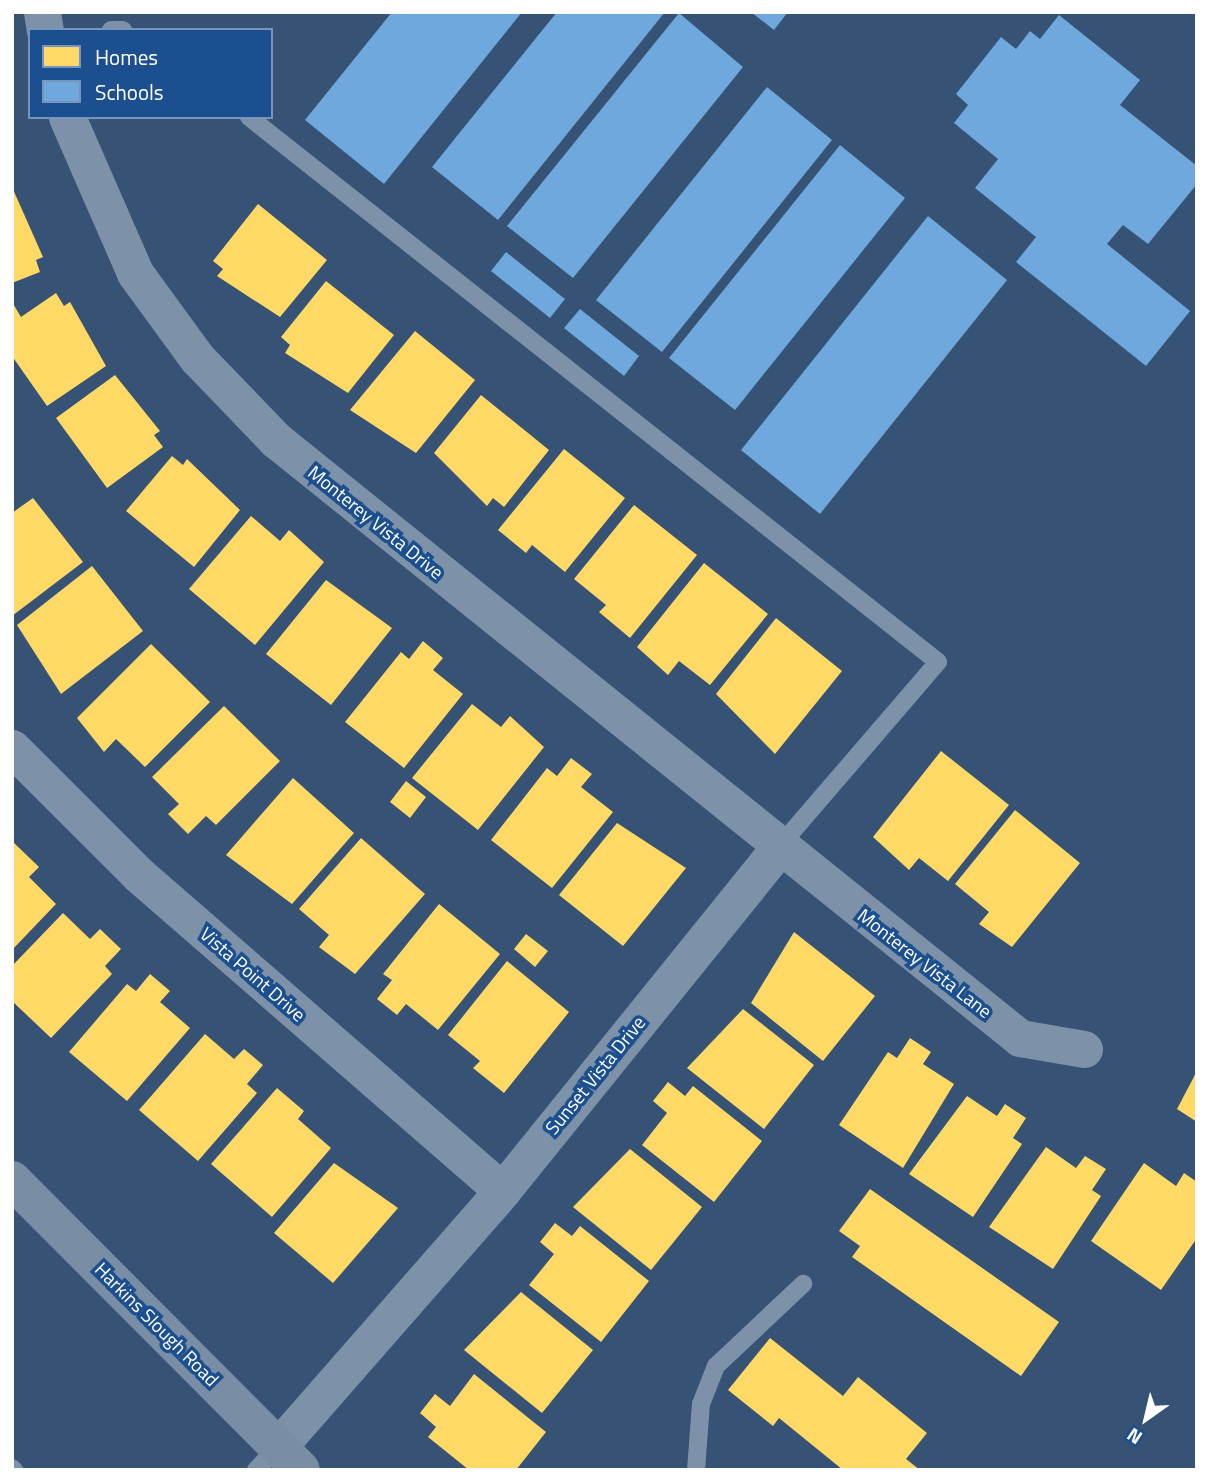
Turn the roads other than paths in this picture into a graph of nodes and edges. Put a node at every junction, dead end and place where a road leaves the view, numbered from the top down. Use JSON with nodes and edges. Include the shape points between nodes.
{"nodes":[{"id":1,"x":68,"y":119,"type":"edge"},
{"id":2,"x":252,"y":119,"type":"edge"},
{"id":3,"x":12,"y":748,"type":"edge"},
{"id":4,"x":780,"y":846,"type":"junction"},
{"id":5,"x":1084,"y":1049,"type":"dead end"},
{"id":6,"x":12,"y":1180,"type":"edge"},
{"id":7,"x":502,"y":1191,"type":"junction"},
{"id":8,"x":803,"y":1284,"type":"dead end"},
{"id":9,"x":278,"y":1462,"type":"edge"},
{"id":10,"x":696,"y":1470,"type":"edge"}],
"edges":[{"from":1,"to":4,"type":"street","name":"Monterey Vista Drive","via":[[135,273],[232,398],[343,497]]},
{"from":2,"to":4,"type":"lane","name":"Sunset Vista Drive","via":[[938,662],[903,696]]},
{"from":3,"to":7,"type":"street","name":"Vista Point Drive","via":[[139,876]]},
{"from":4,"to":5,"type":"street","name":"Monterey Vista Lane","via":[[1020,1038]]},
{"from":4,"to":7,"type":"street","name":"Sunset Vista Drive"},
{"from":6,"to":9,"type":"main road","name":"Harkins Slough Road"},
{"from":7,"to":9,"type":"street","name":"Sunset Vista Drive"},
{"from":8,"to":10,"type":"lane","via":[[716,1366],[701,1404]]}]}
